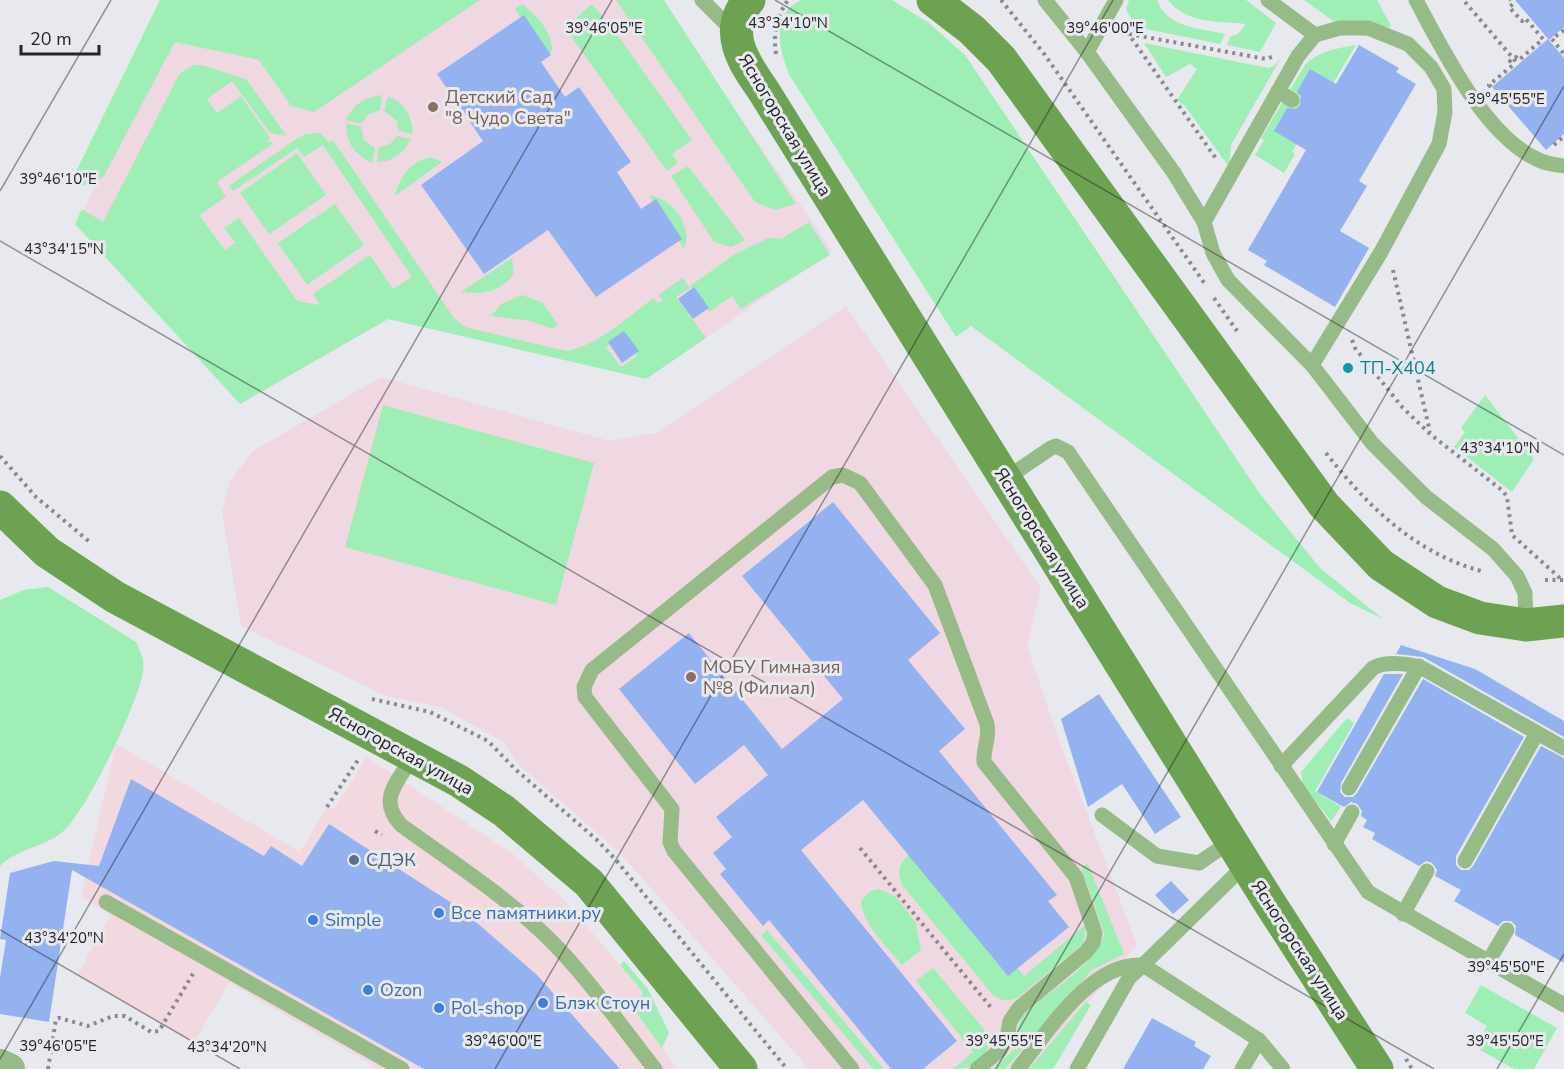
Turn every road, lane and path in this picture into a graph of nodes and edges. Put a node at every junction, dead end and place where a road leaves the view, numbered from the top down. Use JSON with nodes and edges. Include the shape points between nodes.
{"nodes":[{"id":1,"x":702,"y":0,"type":"edge"},
{"id":2,"x":748,"y":0,"type":"edge"},
{"id":3,"x":933,"y":0,"type":"edge"},
{"id":4,"x":1045,"y":0,"type":"edge"},
{"id":5,"x":1268,"y":0,"type":"edge"},
{"id":6,"x":1416,"y":0,"type":"edge"},
{"id":7,"x":1510,"y":0,"type":"edge"},
{"id":8,"x":1465,"y":2,"type":"dead end"},
{"id":9,"x":1114,"y":5,"type":"edge"},
{"id":10,"x":1564,"y":30,"type":"edge"},
{"id":11,"x":736,"y":34,"type":"junction"},
{"id":12,"x":1129,"y":34,"type":"junction"},
{"id":13,"x":1311,"y":39,"type":"junction"},
{"id":14,"x":1088,"y":52,"type":"junction"},
{"id":15,"x":1564,"y":54,"type":"edge"},
{"id":16,"x":1518,"y":64,"type":"dead end"},
{"id":17,"x":1278,"y":91,"type":"junction"},
{"id":18,"x":1496,"y":93,"type":"dead end"},
{"id":19,"x":1292,"y":100,"type":"dead end"},
{"id":20,"x":1564,"y":136,"type":"edge"},
{"id":21,"x":1552,"y":147,"type":"dead end"},
{"id":22,"x":1564,"y":166,"type":"edge"},
{"id":23,"x":1229,"y":178,"type":"junction"},
{"id":24,"x":1204,"y":222,"type":"junction"},
{"id":25,"x":1388,"y":281,"type":"dead end"},
{"id":26,"x":1356,"y":334,"type":"dead end"},
{"id":27,"x":1312,"y":365,"type":"junction"},
{"id":28,"x":1430,"y":434,"type":"junction"},
{"id":29,"x":1005,"y":479,"type":"junction"},
{"id":30,"x":0,"y":507,"type":"edge"},
{"id":31,"x":1545,"y":580,"type":"dead end"},
{"id":32,"x":1563,"y":580,"type":"edge"},
{"id":33,"x":1564,"y":621,"type":"edge"},
{"id":34,"x":1526,"y":625,"type":"junction"},
{"id":35,"x":1419,"y":666,"type":"junction"},
{"id":36,"x":1537,"y":733,"type":"junction"},
{"id":37,"x":1564,"y":748,"type":"edge"},
{"id":38,"x":413,"y":756,"type":"junction"},
{"id":39,"x":358,"y":759,"type":"dead end"},
{"id":40,"x":1281,"y":766,"type":"junction"},
{"id":41,"x":1349,"y":788,"type":"dead end"},
{"id":42,"x":327,"y":807,"type":"dead end"},
{"id":43,"x":1352,"y":812,"type":"dead end"},
{"id":44,"x":1102,"y":815,"type":"dead end"},
{"id":45,"x":375,"y":831,"type":"dead end"},
{"id":46,"x":384,"y":837,"type":"dead end"},
{"id":47,"x":1334,"y":844,"type":"junction"},
{"id":48,"x":860,"y":848,"type":"dead end"},
{"id":49,"x":1238,"y":853,"type":"junction"},
{"id":50,"x":1465,"y":861,"type":"dead end"},
{"id":51,"x":1427,"y":871,"type":"dead end"},
{"id":52,"x":106,"y":902,"type":"dead end"},
{"id":53,"x":1403,"y":914,"type":"junction"},
{"id":54,"x":1507,"y":930,"type":"dead end"},
{"id":55,"x":203,"y":957,"type":"junction"},
{"id":56,"x":1488,"y":962,"type":"junction"},
{"id":57,"x":1143,"y":965,"type":"junction"},
{"id":58,"x":1564,"y":1005,"type":"edge"},
{"id":59,"x":1009,"y":1030,"type":"junction"},
{"id":60,"x":1259,"y":1040,"type":"junction"},
{"id":61,"x":0,"y":1065,"type":"edge"},
{"id":62,"x":9,"y":1069,"type":"edge"},
{"id":63,"x":48,"y":1069,"type":"edge"},
{"id":64,"x":402,"y":1069,"type":"edge"},
{"id":65,"x":655,"y":1069,"type":"edge"},
{"id":66,"x":741,"y":1069,"type":"edge"},
{"id":67,"x":852,"y":1069,"type":"edge"},
{"id":68,"x":977,"y":1069,"type":"edge"},
{"id":69,"x":1018,"y":1069,"type":"edge"},
{"id":70,"x":1077,"y":1069,"type":"edge"},
{"id":71,"x":1242,"y":1069,"type":"edge"},
{"id":72,"x":1283,"y":1069,"type":"edge"},
{"id":73,"x":1377,"y":1069,"type":"edge"}],
"edges":[{"from":1,"to":11,"type":"lane"},
{"from":2,"to":11,"type":"street","name":"Ясногорская улица","via":[[737,21]]},
{"from":3,"to":34,"type":"street","via":[[1001,58],[1324,505],[1382,566],[1437,602],[1479,618]]},
{"from":4,"to":14,"type":"lane"},
{"from":5,"to":13,"type":"lane"},
{"from":6,"to":22,"type":"lane","via":[[1459,78],[1505,137],[1542,161]]},
{"from":7,"to":18,"type":"path","via":[[1513,4],[1509,7],[1522,21],[1526,18],[1543,39],[1519,60],[1516,57],[1510,61],[1513,65],[1489,85]]},
{"from":8,"to":16,"type":"path"},
{"from":9,"to":12,"type":"path"},
{"from":9,"to":14,"type":"lane"},
{"from":10,"to":15,"type":"path","via":[[1552,39]]},
{"from":11,"to":29,"type":"street","name":"Ясногорская улица","via":[[743,63]]},
{"from":12,"to":13,"type":"path","via":[[1266,59],[1274,57],[1285,43]]},
{"from":12,"to":23,"type":"path"},
{"from":13,"to":17,"type":"lane"},
{"from":13,"to":27,"type":"lane","via":[[1340,28],[1368,28],[1408,44],[1431,67],[1444,89],[1445,112],[1439,144]]},
{"from":14,"to":24,"type":"lane"},
{"from":17,"to":19,"type":"lane"},
{"from":17,"to":23,"type":"lane"},
{"from":20,"to":21,"type":"path"},
{"from":23,"to":24,"type":"lane"},
{"from":24,"to":27,"type":"lane","via":[[1213,254],[1228,280]]},
{"from":25,"to":28,"type":"path","via":[[1394,272]]},
{"from":26,"to":28,"type":"path","via":[[1352,340],[1355,348],[1402,407]]},
{"from":27,"to":34,"type":"lane","via":[[1372,443],[1426,497],[1493,549],[1517,576],[1525,593]]},
{"from":28,"to":32,"type":"path","via":[[1503,491],[1512,536]]},
{"from":29,"to":40,"type":"lane","via":[[1051,448],[1056,446],[1068,452]]},
{"from":29,"to":49,"type":"street","name":"Ясногорская улица"},
{"from":30,"to":38,"type":"street","name":"Ясногорская улица","via":[[47,552],[115,597]]},
{"from":31,"to":32,"type":"path"},
{"from":33,"to":34,"type":"street"},
{"from":35,"to":36,"type":"lane"},
{"from":35,"to":40,"type":"lane","via":[[1377,666]]},
{"from":35,"to":41,"type":"lane"},
{"from":36,"to":37,"type":"lane"},
{"from":36,"to":50,"type":"lane"},
{"from":38,"to":65,"type":"lane","via":[[389,797],[392,815],[545,934]]},
{"from":38,"to":66,"type":"street","name":"Ясногорская улица","via":[[504,811],[589,883]]},
{"from":39,"to":42,"type":"path"},
{"from":40,"to":47,"type":"lane"},
{"from":43,"to":47,"type":"lane"},
{"from":44,"to":49,"type":"lane","via":[[1162,858],[1199,863]]},
{"from":45,"to":46,"type":"path"},
{"from":47,"to":53,"type":"lane","via":[[1368,892]]},
{"from":48,"to":59,"type":"path"},
{"from":49,"to":57,"type":"lane"},
{"from":49,"to":73,"type":"street","name":"Ясногорская улица"},
{"from":51,"to":53,"type":"lane"},
{"from":52,"to":55,"type":"lane"},
{"from":53,"to":56,"type":"lane"},
{"from":54,"to":56,"type":"lane"},
{"from":55,"to":63,"type":"path","via":[[159,1031],[151,1032],[125,1016],[113,1016],[88,1026],[56,1019]]},
{"from":55,"to":64,"type":"lane"},
{"from":56,"to":58,"type":"lane"},
{"from":57,"to":60,"type":"lane"},
{"from":57,"to":69,"type":"lane","via":[[1126,964],[1101,976],[1080,994]]},
{"from":57,"to":70,"type":"lane","via":[[1130,978]]},
{"from":59,"to":67,"type":"lane","via":[[1019,1008],[1086,952],[1095,933],[1076,877],[984,762],[987,724],[935,585],[860,483],[843,475],[832,477],[592,670],[584,687],[585,697],[672,809],[670,842],[674,851]]},
{"from":59,"to":68,"type":"lane","via":[[999,1051]]},
{"from":60,"to":71,"type":"lane"},
{"from":60,"to":72,"type":"lane"},
{"from":61,"to":62,"type":"street"}]}
